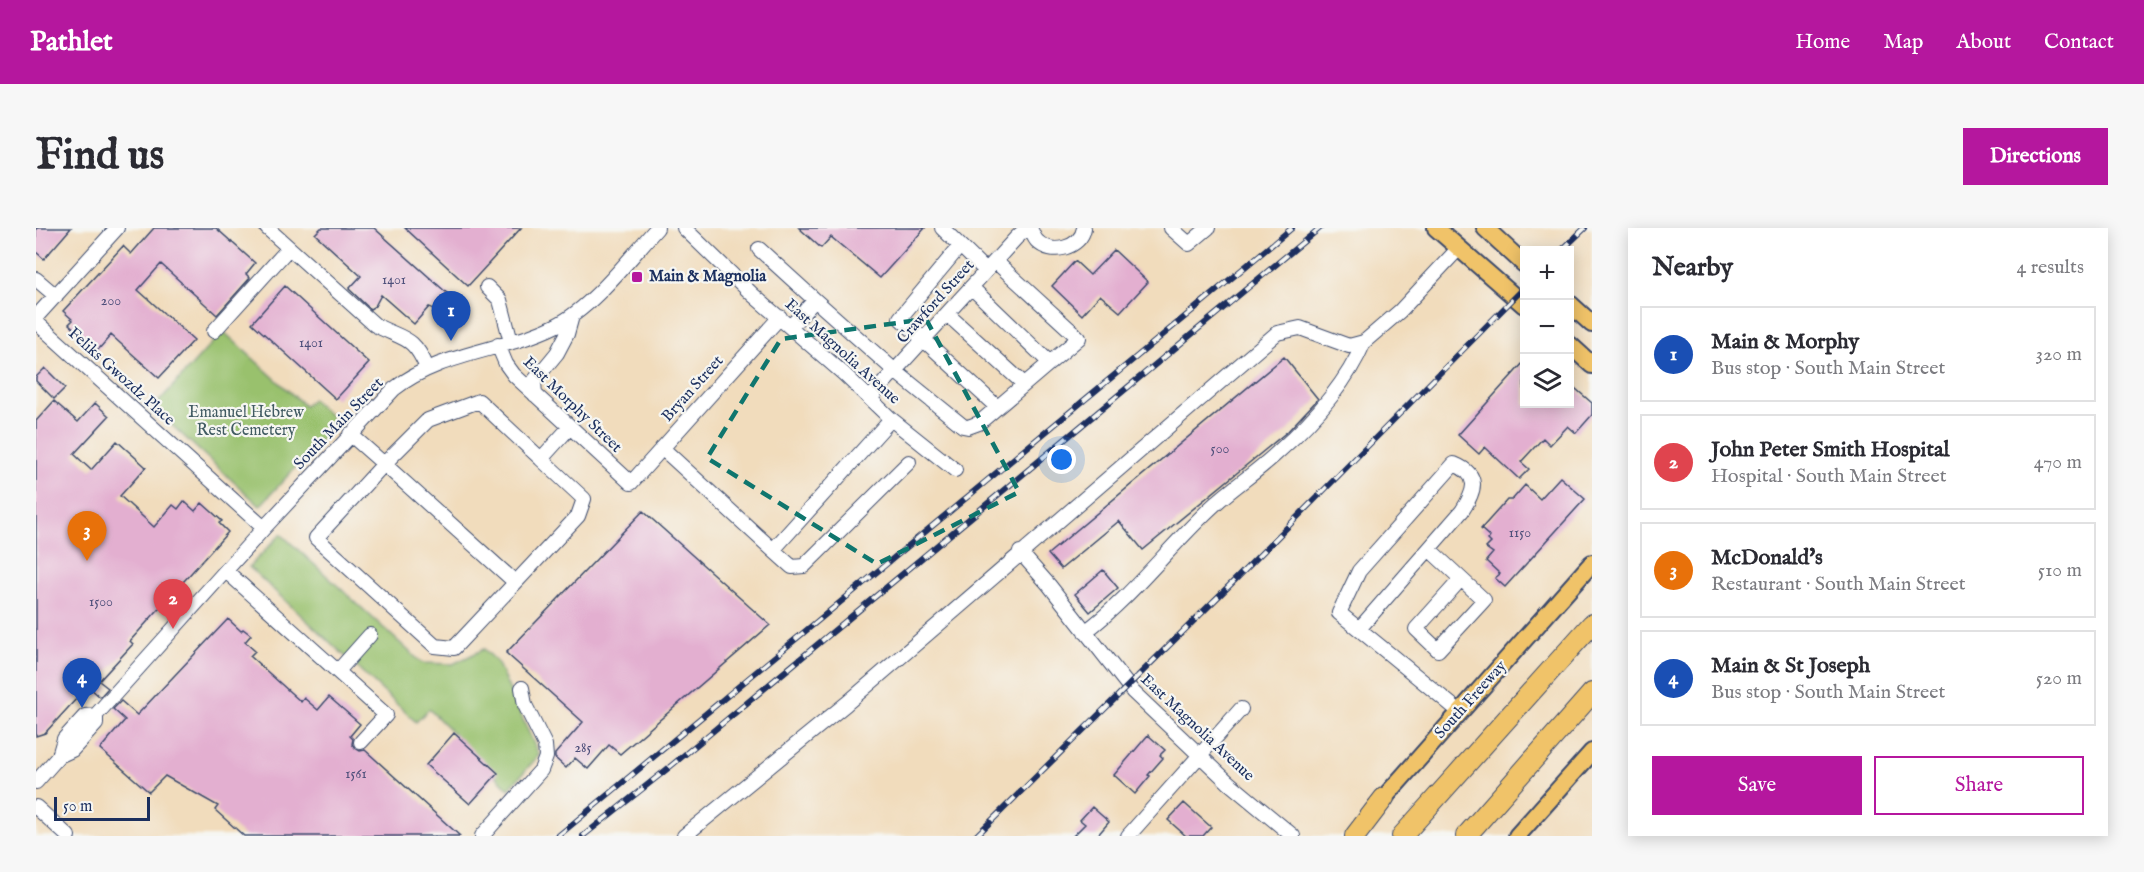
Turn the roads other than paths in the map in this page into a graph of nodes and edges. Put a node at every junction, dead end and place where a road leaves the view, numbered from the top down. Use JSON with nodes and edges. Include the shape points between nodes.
{"nodes":[{"id":1,"x":117,"y":228,"type":"edge"},
{"id":2,"x":267,"y":228,"type":"edge"},
{"id":3,"x":657,"y":228,"type":"edge"},
{"id":4,"x":684,"y":228,"type":"edge"},
{"id":5,"x":942,"y":228,"type":"edge"},
{"id":6,"x":1005,"y":228,"type":"edge"},
{"id":7,"x":1029,"y":228,"type":"edge"},
{"id":8,"x":1084,"y":228,"type":"edge"},
{"id":9,"x":1171,"y":228,"type":"edge"},
{"id":10,"x":1208,"y":228,"type":"edge"},
{"id":11,"x":1437,"y":228,"type":"edge"},
{"id":12,"x":1485,"y":228,"type":"edge"},
{"id":13,"x":1016,"y":238,"type":"junction"},
{"id":14,"x":960,"y":246,"type":"junction"},
{"id":15,"x":289,"y":248,"type":"junction"},
{"id":16,"x":1459,"y":248,"type":"junction"},
{"id":17,"x":759,"y":249,"type":"dead end"},
{"id":18,"x":1520,"y":260,"type":"edge"},
{"id":19,"x":991,"y":266,"type":"junction"},
{"id":20,"x":36,"y":279,"type":"edge"},
{"id":21,"x":487,"y":287,"type":"dead end"},
{"id":22,"x":971,"y":287,"type":"junction"},
{"id":23,"x":56,"y":296,"type":"junction"},
{"id":24,"x":815,"y":300,"type":"junction"},
{"id":25,"x":1520,"y":301,"type":"edge"},
{"id":26,"x":1574,"y":307,"type":"edge"},
{"id":27,"x":947,"y":314,"type":"junction"},
{"id":28,"x":572,"y":316,"type":"junction"},
{"id":29,"x":36,"y":317,"type":"edge"},
{"id":30,"x":1590,"y":317,"type":"edge"},
{"id":31,"x":36,"y":322,"type":"edge"},
{"id":32,"x":785,"y":322,"type":"junction"},
{"id":33,"x":214,"y":331,"type":"dead end"},
{"id":34,"x":924,"y":339,"type":"junction"},
{"id":35,"x":1364,"y":342,"type":"junction"},
{"id":36,"x":505,"y":343,"type":"junction"},
{"id":37,"x":1574,"y":349,"type":"edge"},
{"id":38,"x":1050,"y":363,"type":"junction"},
{"id":39,"x":1592,"y":365,"type":"edge"},
{"id":40,"x":427,"y":368,"type":"junction"},
{"id":41,"x":895,"y":371,"type":"junction"},
{"id":42,"x":1024,"y":384,"type":"junction"},
{"id":43,"x":535,"y":395,"type":"junction"},
{"id":44,"x":870,"y":398,"type":"junction"},
{"id":45,"x":997,"y":407,"type":"junction"},
{"id":46,"x":891,"y":419,"type":"junction"},
{"id":47,"x":570,"y":427,"type":"junction"},
{"id":48,"x":351,"y":434,"type":"junction"},
{"id":49,"x":662,"y":448,"type":"junction"},
{"id":50,"x":542,"y":459,"type":"junction"},
{"id":51,"x":909,"y":462,"type":"dead end"},
{"id":52,"x":384,"y":464,"type":"junction"},
{"id":53,"x":955,"y":471,"type":"dead end"},
{"id":54,"x":631,"y":483,"type":"joint"},
{"id":55,"x":264,"y":528,"type":"junction"},
{"id":56,"x":1429,"y":549,"type":"junction"},
{"id":57,"x":773,"y":550,"type":"junction"},
{"id":58,"x":1020,"y":552,"type":"junction"},
{"id":59,"x":1592,"y":563,"type":"edge"},
{"id":60,"x":226,"y":571,"type":"junction"},
{"id":61,"x":1461,"y":579,"type":"junction"},
{"id":62,"x":515,"y":582,"type":"junction"},
{"id":63,"x":1592,"y":624,"type":"edge"},
{"id":64,"x":1359,"y":629,"type":"junction"},
{"id":65,"x":1085,"y":632,"type":"junction"},
{"id":66,"x":370,"y":635,"type":"dead end"},
{"id":67,"x":338,"y":671,"type":"junction"},
{"id":68,"x":522,"y":688,"type":"dead end"},
{"id":69,"x":1592,"y":693,"type":"edge"},
{"id":70,"x":1241,"y":709,"type":"dead end"},
{"id":71,"x":1460,"y":712,"type":"junction"},
{"id":72,"x":361,"y":742,"type":"dead end"},
{"id":73,"x":1592,"y":752,"type":"edge"},
{"id":74,"x":1200,"y":755,"type":"junction"},
{"id":75,"x":41,"y":767,"type":"edge"},
{"id":76,"x":36,"y":782,"type":"edge"},
{"id":77,"x":1384,"y":798,"type":"junction"},
{"id":78,"x":36,"y":807,"type":"edge"},
{"id":79,"x":68,"y":836,"type":"edge"},
{"id":80,"x":482,"y":836,"type":"edge"},
{"id":81,"x":684,"y":836,"type":"edge"},
{"id":82,"x":1128,"y":836,"type":"edge"},
{"id":83,"x":1293,"y":836,"type":"edge"},
{"id":84,"x":1350,"y":836,"type":"edge"},
{"id":85,"x":1356,"y":836,"type":"edge"},
{"id":86,"x":1402,"y":836,"type":"edge"},
{"id":87,"x":1466,"y":836,"type":"edge"},
{"id":88,"x":1517,"y":836,"type":"edge"}],
"edges":[{"from":1,"to":23,"type":"street"},
{"from":2,"to":15,"type":"street"},
{"from":3,"to":28,"type":"street","name":"South Main Street"},
{"from":4,"to":32,"type":"street","name":"East Magnolia Avenue"},
{"from":5,"to":14,"type":"street"},
{"from":6,"to":13,"type":"street"},
{"from":7,"to":8,"type":"street","via":[[1038,242],[1054,250],[1071,247]]},
{"from":7,"to":13,"type":"street","name":"Crawford Street"},
{"from":9,"to":10,"type":"street","via":[[1189,244]]},
{"from":11,"to":16,"type":"main road"},
{"from":12,"to":18,"type":"main road"},
{"from":13,"to":19,"type":"street","name":"Crawford Street"},
{"from":14,"to":19,"type":"street"},
{"from":14,"to":34,"type":"street","via":[[900,318]]},
{"from":15,"to":33,"type":"street"},
{"from":15,"to":40,"type":"street","via":[[375,325],[413,343]]},
{"from":16,"to":25,"type":"main road"},
{"from":16,"to":35,"type":"street","via":[[1400,311]]},
{"from":17,"to":24,"type":"street"},
{"from":19,"to":22,"type":"street","name":"Crawford Street"},
{"from":19,"to":38,"type":"street","via":[[1079,338]]},
{"from":20,"to":23,"type":"street"},
{"from":21,"to":36,"type":"street","name":"East Morphy Street","via":[[500,300]]},
{"from":22,"to":27,"type":"street","name":"Crawford Street"},
{"from":22,"to":38,"type":"street"},
{"from":23,"to":29,"type":"street"},
{"from":24,"to":32,"type":"street","name":"Bryan Street"},
{"from":24,"to":41,"type":"street"},
{"from":26,"to":30,"type":"main road"},
{"from":27,"to":34,"type":"street","name":"Crawford Street"},
{"from":27,"to":42,"type":"street"},
{"from":28,"to":36,"type":"street","name":"South Main Street","via":[[556,326]]},
{"from":28,"to":43,"type":"street","via":[[557,353],[534,381]]},
{"from":31,"to":55,"type":"street","name":"Feliks Gwozdz Place"},
{"from":32,"to":44,"type":"street","name":"East Magnolia Avenue"},
{"from":32,"to":49,"type":"street","name":"Bryan Street"},
{"from":34,"to":41,"type":"street","name":"Crawford Street"},
{"from":34,"to":45,"type":"street"},
{"from":35,"to":58,"type":"street","via":[[1349,346],[1300,328],[1277,333]]},
{"from":35,"to":65,"type":"street","via":[[1356,361],[1328,401],[1278,452],[1215,504],[1111,612]]},
{"from":36,"to":40,"type":"street","name":"South Main Street"},
{"from":36,"to":43,"type":"street","name":"East Morphy Street","via":[[501,354],[514,375]]},
{"from":37,"to":39,"type":"main road"},
{"from":38,"to":42,"type":"street"},
{"from":40,"to":48,"type":"street","name":"South Main Street","via":[[394,389]]},
{"from":41,"to":44,"type":"street","name":"Crawford Street"},
{"from":41,"to":45,"type":"street","via":[[963,426],[979,423]]},
{"from":42,"to":45,"type":"street"},
{"from":43,"to":47,"type":"street","name":"East Morphy Street"},
{"from":44,"to":46,"type":"street","name":"East Magnolia Avenue"},
{"from":46,"to":53,"type":"street","name":"East Magnolia Avenue"},
{"from":46,"to":57,"type":"street"},
{"from":47,"to":50,"type":"street"},
{"from":47,"to":54,"type":"street","name":"East Morphy Street"},
{"from":48,"to":52,"type":"street"},
{"from":48,"to":55,"type":"street","name":"South Main Street"},
{"from":49,"to":54,"type":"street","name":"Bryan Street"},
{"from":49,"to":57,"type":"street"},
{"from":50,"to":52,"type":"street","via":[[479,401],[428,420]]},
{"from":50,"to":62,"type":"street","via":[[584,499],[578,516]]},
{"from":51,"to":57,"type":"street","via":[[804,567],[792,567]]},
{"from":52,"to":62,"type":"street"},
{"from":52,"to":62,"type":"street","via":[[316,538],[435,646],[454,648]]},
{"from":55,"to":60,"type":"street","name":"South Main Street"},
{"from":56,"to":61,"type":"street"},
{"from":56,"to":64,"type":"street"},
{"from":56,"to":64,"type":"street","via":[[1471,496],[1474,484],[1470,474],[1454,464],[1359,571],[1339,613]]},
{"from":58,"to":65,"type":"street","name":"East Magnolia Avenue"},
{"from":58,"to":81,"type":"street","via":[[846,704]]},
{"from":59,"to":71,"type":"main road","name":"South Freeway"},
{"from":60,"to":67,"type":"street"},
{"from":60,"to":75,"type":"street","name":"South Main Street","via":[[96,715],[85,716],[64,739],[60,756]]},
{"from":61,"to":61,"type":"street","via":[[1484,600],[1438,650],[1416,629]]},
{"from":63,"to":86,"type":"highway"},
{"from":64,"to":71,"type":"street"},
{"from":65,"to":74,"type":"street","name":"East Magnolia Avenue","via":[[1133,692]]},
{"from":66,"to":67,"type":"street"},
{"from":67,"to":72,"type":"street","via":[[386,715]]},
{"from":68,"to":80,"type":"street","via":[[546,757],[541,770]]},
{"from":69,"to":87,"type":"highway"},
{"from":70,"to":74,"type":"street"},
{"from":71,"to":77,"type":"main road","name":"South Freeway"},
{"from":73,"to":88,"type":"main road"},
{"from":74,"to":82,"type":"street"},
{"from":74,"to":83,"type":"street","name":"East Magnolia Avenue"},
{"from":75,"to":76,"type":"street","name":"South Main Street"},
{"from":77,"to":84,"type":"main road","name":"South Freeway"},
{"from":77,"to":85,"type":"highway"},
{"from":78,"to":79,"type":"street"}]}
